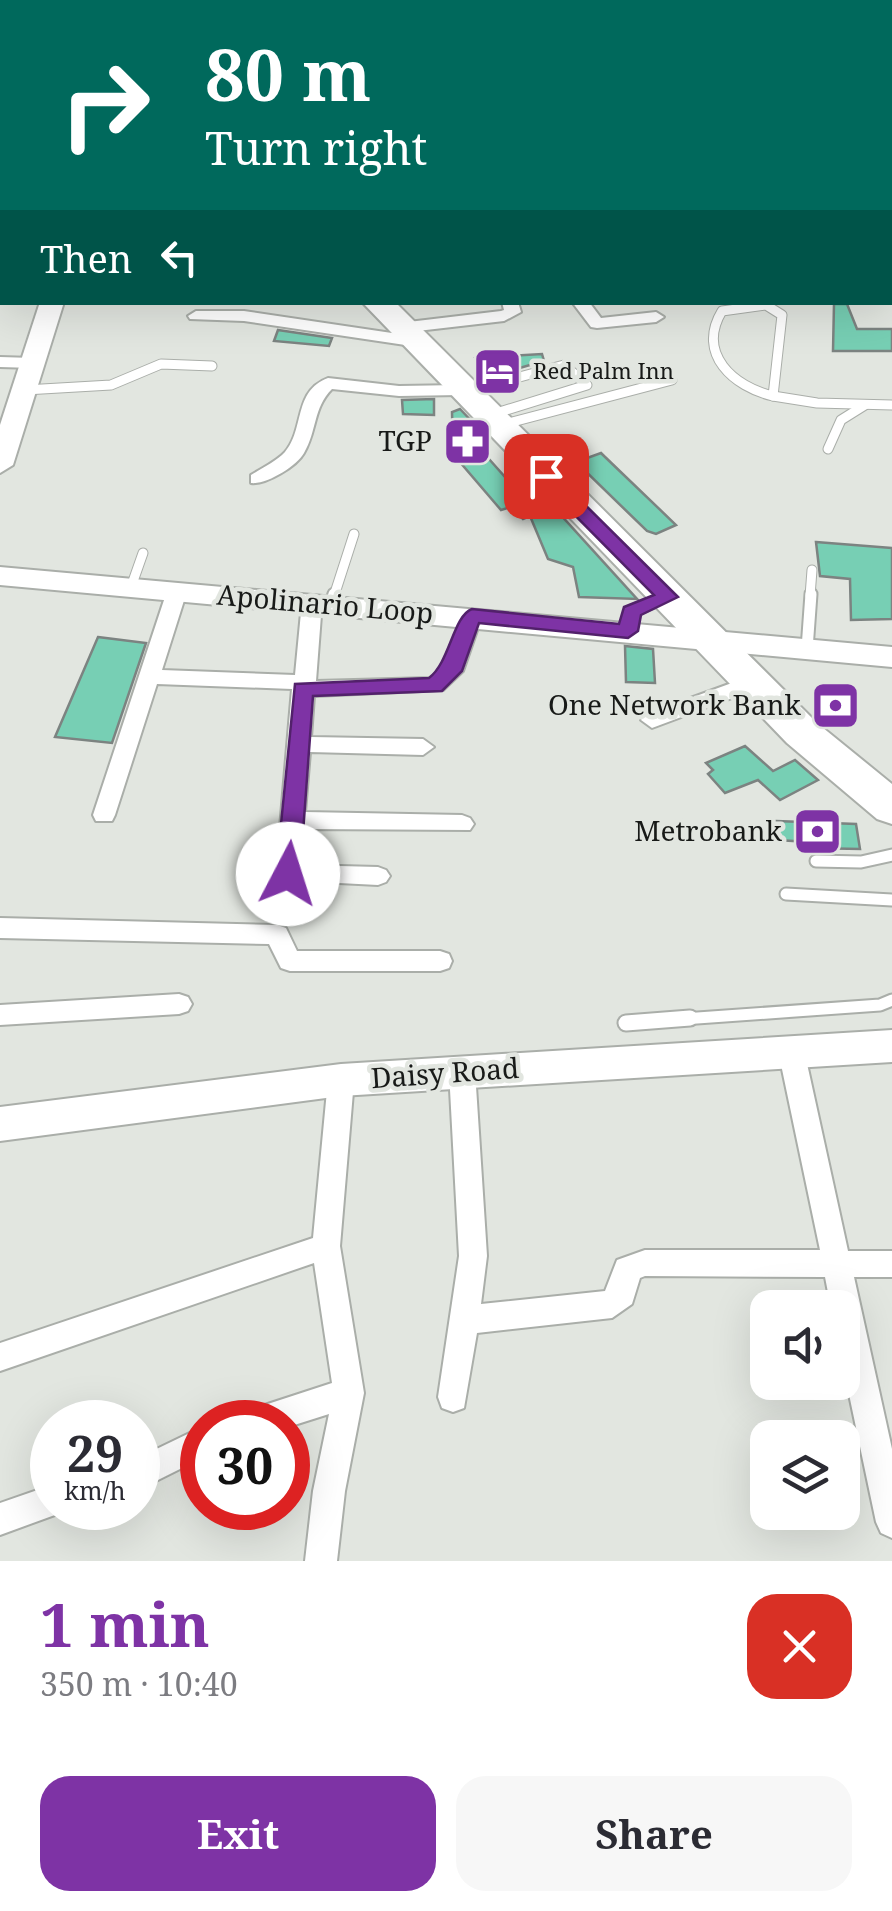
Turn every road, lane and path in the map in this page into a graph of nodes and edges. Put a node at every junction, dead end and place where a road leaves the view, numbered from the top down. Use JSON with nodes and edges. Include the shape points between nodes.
{"nodes":[{"id":1,"x":51,"y":305,"type":"edge"},
{"id":2,"x":511,"y":305,"type":"edge"},
{"id":3,"x":582,"y":305,"type":"edge"},
{"id":4,"x":196,"y":316,"type":"dead end"},
{"id":5,"x":656,"y":317,"type":"dead end"},
{"id":6,"x":396,"y":324,"type":"edge"},
{"id":7,"x":0,"y":362,"type":"edge"},
{"id":8,"x":33,"y":363,"type":"junction"},
{"id":9,"x":212,"y":366,"type":"dead end"},
{"id":10,"x":672,"y":380,"type":"dead end"},
{"id":11,"x":24,"y":390,"type":"junction"},
{"id":12,"x":774,"y":397,"type":"junction"},
{"id":13,"x":865,"y":405,"type":"junction"},
{"id":14,"x":892,"y":405,"type":"edge"},
{"id":15,"x":476,"y":406,"type":"junction"},
{"id":16,"x":828,"y":449,"type":"dead end"},
{"id":17,"x":0,"y":465,"type":"edge"},
{"id":18,"x":258,"y":479,"type":"dead end"},
{"id":19,"x":354,"y":534,"type":"dead end"},
{"id":20,"x":143,"y":553,"type":"dead end"},
{"id":21,"x":812,"y":570,"type":"dead end"},
{"id":22,"x":0,"y":576,"type":"edge"},
{"id":23,"x":131,"y":587,"type":"junction"},
{"id":24,"x":178,"y":591,"type":"junction"},
{"id":25,"x":668,"y":597,"type":"junction"},
{"id":26,"x":321,"y":603,"type":"junction"},
{"id":27,"x":472,"y":616,"type":"junction"},
{"id":28,"x":628,"y":631,"type":"junction"},
{"id":29,"x":709,"y":639,"type":"junction"},
{"id":30,"x":807,"y":648,"type":"junction"},
{"id":31,"x":892,"y":657,"type":"edge"},
{"id":32,"x":153,"y":677,"type":"junction"},
{"id":33,"x":751,"y":683,"type":"junction"},
{"id":34,"x":303,"y":685,"type":"junction"},
{"id":35,"x":652,"y":720,"type":"dead end"},
{"id":36,"x":299,"y":744,"type":"junction"},
{"id":37,"x":423,"y":747,"type":"dead end"},
{"id":38,"x":892,"y":808,"type":"edge"},
{"id":39,"x":104,"y":815,"type":"dead end"},
{"id":40,"x":293,"y":820,"type":"junction"},
{"id":41,"x":462,"y":824,"type":"dead end"},
{"id":42,"x":892,"y":855,"type":"edge"},
{"id":43,"x":816,"y":861,"type":"dead end"},
{"id":44,"x":378,"y":876,"type":"dead end"},
{"id":45,"x":786,"y":894,"type":"dead end"},
{"id":46,"x":892,"y":900,"type":"edge"},
{"id":47,"x":0,"y":928,"type":"edge"},
{"id":48,"x":440,"y":961,"type":"dead end"},
{"id":49,"x":892,"y":1000,"type":"edge"},
{"id":50,"x":179,"y":1004,"type":"dead end"},
{"id":51,"x":0,"y":1015,"type":"edge"},
{"id":52,"x":626,"y":1022,"type":"dead end"},
{"id":53,"x":892,"y":1046,"type":"edge"},
{"id":54,"x":791,"y":1050,"type":"junction"},
{"id":55,"x":462,"y":1072,"type":"junction"},
{"id":56,"x":341,"y":1080,"type":"junction"},
{"id":57,"x":0,"y":1124,"type":"edge"},
{"id":58,"x":326,"y":1246,"type":"junction"},
{"id":59,"x":892,"y":1264,"type":"edge"},
{"id":60,"x":836,"y":1266,"type":"junction"},
{"id":61,"x":466,"y":1320,"type":"junction"},
{"id":62,"x":0,"y":1357,"type":"edge"},
{"id":63,"x":349,"y":1393,"type":"junction"},
{"id":64,"x":453,"y":1396,"type":"dead end"},
{"id":65,"x":310,"y":1405,"type":"edge"},
{"id":66,"x":30,"y":1509,"type":"edge"},
{"id":67,"x":0,"y":1519,"type":"edge"},
{"id":68,"x":892,"y":1522,"type":"edge"},
{"id":69,"x":322,"y":1561,"type":"edge"}],
"edges":[{"from":1,"to":8,"type":"street"},
{"from":2,"to":6,"type":"street","via":[[513,312],[504,316]]},
{"from":3,"to":5,"type":"street","via":[[596,323]]},
{"from":4,"to":6,"type":"street"},
{"from":6,"to":15,"type":"highway"},
{"from":7,"to":8,"type":"street"},
{"from":8,"to":11,"type":"street"},
{"from":9,"to":11,"type":"lane","via":[[161,364],[111,386]]},
{"from":10,"to":15,"type":"lane","via":[[622,395]]},
{"from":11,"to":17,"type":"street"},
{"from":12,"to":12,"type":"lane","via":[[720,371],[716,319],[722,311],[766,306],[782,315]]},
{"from":12,"to":13,"type":"lane"},
{"from":13,"to":14,"type":"lane"},
{"from":13,"to":16,"type":"lane","via":[[840,420]]},
{"from":15,"to":15,"type":"lane","via":[[582,388],[585,380],[564,365]]},
{"from":15,"to":18,"type":"street","via":[[328,382],[312,399],[295,452]]},
{"from":15,"to":25,"type":"highway"},
{"from":19,"to":26,"type":"lane"},
{"from":20,"to":23,"type":"lane"},
{"from":21,"to":30,"type":"lane"},
{"from":22,"to":23,"type":"street","name":"Apolinario Loop"},
{"from":23,"to":24,"type":"street","name":"Apolinario Loop"},
{"from":24,"to":26,"type":"street","name":"Apolinario Loop"},
{"from":24,"to":32,"type":"street"},
{"from":25,"to":28,"type":"lane","via":[[632,611]]},
{"from":25,"to":29,"type":"highway"},
{"from":26,"to":27,"type":"street","name":"Apolinario Loop"},
{"from":26,"to":34,"type":"street"},
{"from":27,"to":28,"type":"street","name":"Apolinario Loop"},
{"from":27,"to":34,"type":"street","via":[[452,671],[434,686]]},
{"from":28,"to":29,"type":"street","name":"Apolinario Loop"},
{"from":29,"to":30,"type":"street","name":"Apolinario Loop"},
{"from":29,"to":33,"type":"highway"},
{"from":30,"to":31,"type":"street","name":"Apolinario Loop"},
{"from":32,"to":34,"type":"street"},
{"from":32,"to":39,"type":"street"},
{"from":33,"to":35,"type":"street"},
{"from":33,"to":38,"type":"highway"},
{"from":34,"to":36,"type":"street"},
{"from":36,"to":37,"type":"street"},
{"from":36,"to":40,"type":"street"},
{"from":40,"to":41,"type":"street"},
{"from":40,"to":44,"type":"street","via":[[288,874]]},
{"from":42,"to":43,"type":"lane"},
{"from":45,"to":46,"type":"lane"},
{"from":47,"to":48,"type":"street","via":[[277,936],[290,961]]},
{"from":49,"to":52,"type":"lane"},
{"from":50,"to":51,"type":"street"},
{"from":53,"to":54,"type":"street","name":"Daisy Road"},
{"from":54,"to":55,"type":"street","name":"Daisy Road"},
{"from":54,"to":60,"type":"street"},
{"from":55,"to":56,"type":"street","name":"Daisy Road"},
{"from":55,"to":61,"type":"street","via":[[473,1256]]},
{"from":56,"to":57,"type":"street","name":"Daisy Road"},
{"from":56,"to":58,"type":"street"},
{"from":58,"to":62,"type":"street"},
{"from":58,"to":63,"type":"street"},
{"from":59,"to":60,"type":"street"},
{"from":60,"to":61,"type":"street","via":[[645,1263],[627,1269],[622,1294],[612,1304]]},
{"from":60,"to":68,"type":"street"},
{"from":61,"to":64,"type":"street"},
{"from":63,"to":65,"type":"street"},
{"from":63,"to":69,"type":"street"},
{"from":66,"to":67,"type":"street"}]}
